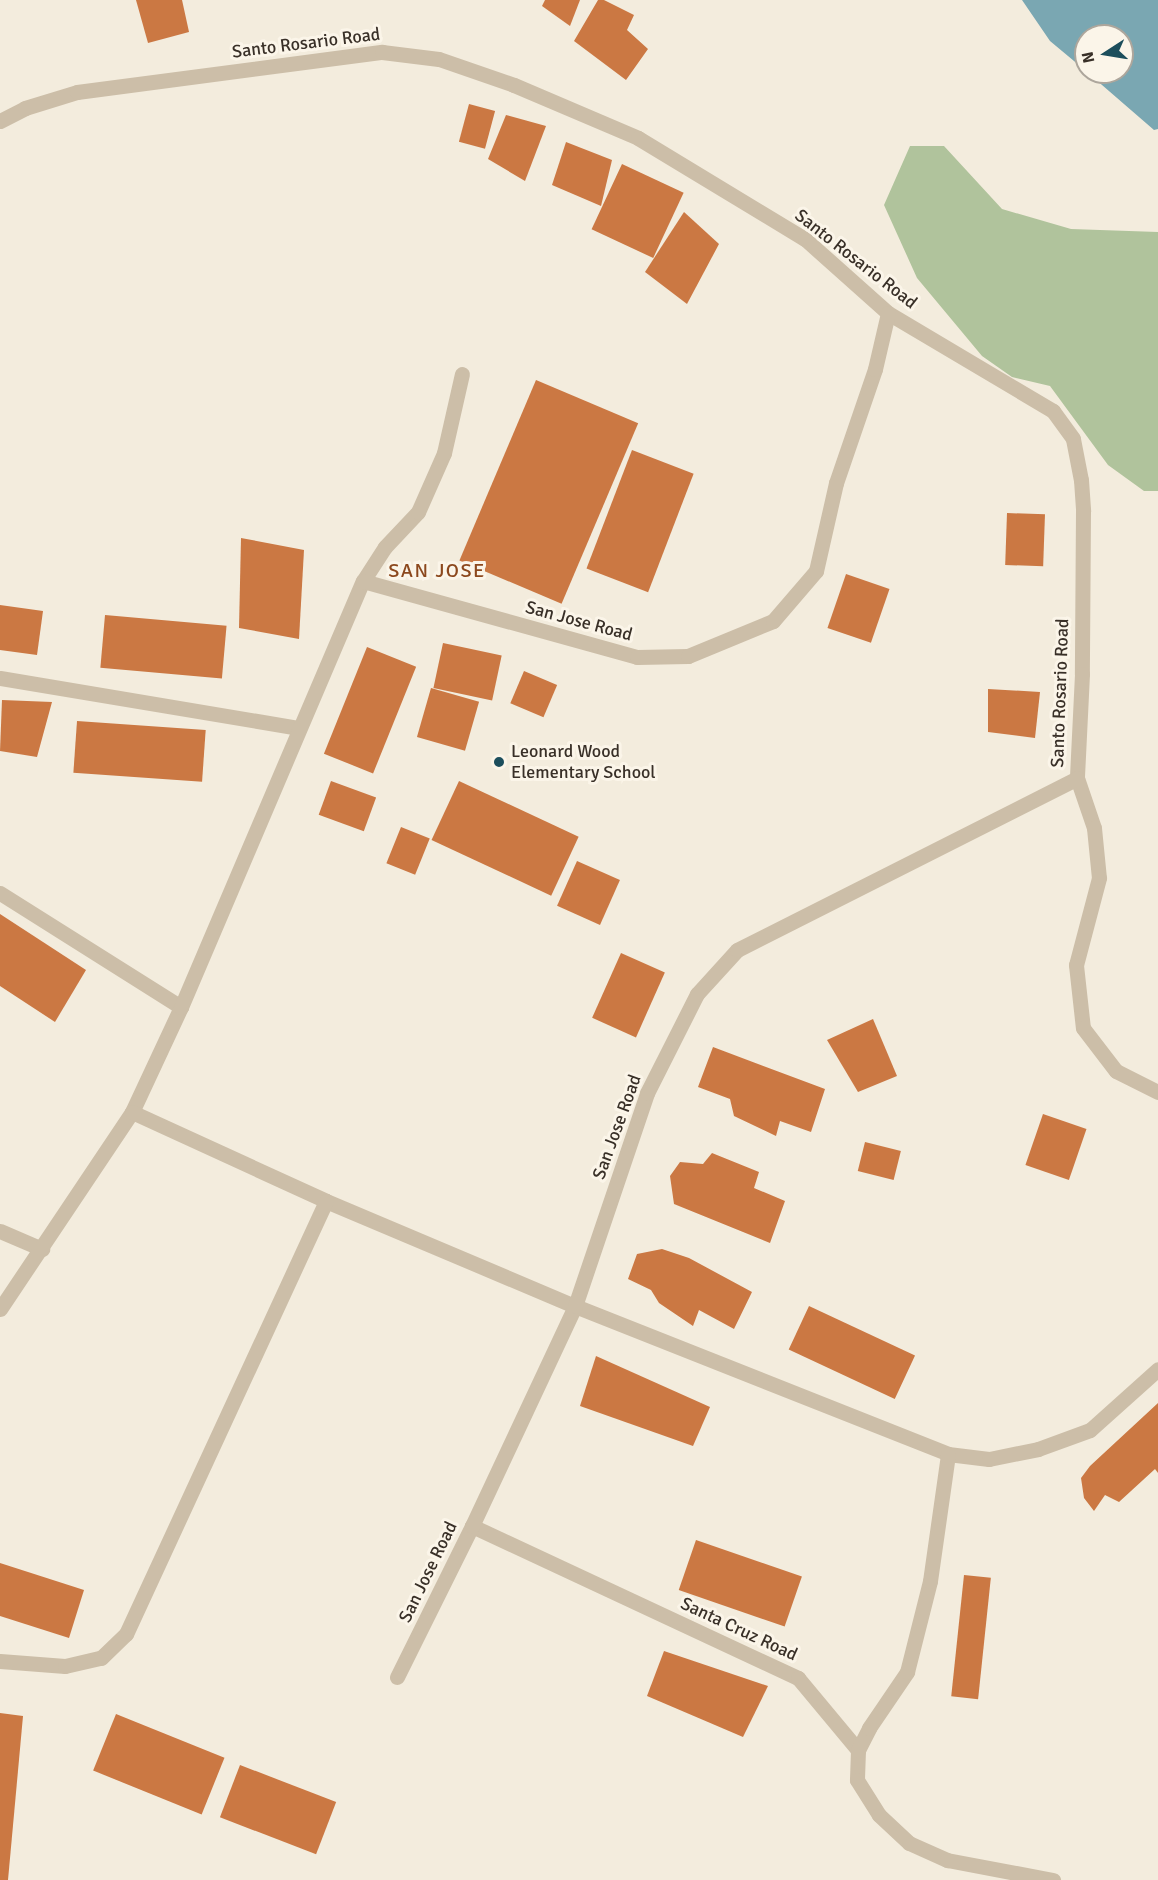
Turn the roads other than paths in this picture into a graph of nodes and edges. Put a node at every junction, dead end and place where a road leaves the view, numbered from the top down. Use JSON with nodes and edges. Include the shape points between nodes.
{"nodes":[{"id":1,"x":0,"y":121,"type":"edge"},
{"id":2,"x":888,"y":313,"type":"junction"},
{"id":3,"x":462,"y":375,"type":"dead end"},
{"id":4,"x":363,"y":581,"type":"junction"},
{"id":5,"x":0,"y":678,"type":"edge"},
{"id":6,"x":298,"y":728,"type":"junction"},
{"id":7,"x":1077,"y":778,"type":"junction"},
{"id":8,"x":0,"y":893,"type":"edge"},
{"id":9,"x":181,"y":1007,"type":"junction"},
{"id":10,"x":1158,"y":1092,"type":"edge"},
{"id":11,"x":132,"y":1112,"type":"junction"},
{"id":12,"x":326,"y":1201,"type":"junction"},
{"id":13,"x":0,"y":1231,"type":"edge"},
{"id":14,"x":42,"y":1249,"type":"junction"},
{"id":15,"x":575,"y":1306,"type":"junction"},
{"id":16,"x":0,"y":1309,"type":"edge"},
{"id":17,"x":1158,"y":1369,"type":"edge"},
{"id":18,"x":948,"y":1454,"type":"junction"},
{"id":19,"x":472,"y":1526,"type":"junction"},
{"id":20,"x":0,"y":1661,"type":"edge"},
{"id":21,"x":397,"y":1677,"type":"dead end"},
{"id":22,"x":858,"y":1750,"type":"junction"},
{"id":23,"x":1053,"y":1880,"type":"edge"}],
"edges":[{"from":1,"to":2,"type":"street","name":"Santo Rosario Road","via":[[25,108],[77,92],[382,52],[439,59],[514,85],[638,138],[805,239]]},
{"from":2,"to":4,"type":"street","name":"San Jose Road","via":[[875,369],[836,483],[816,571],[773,621],[688,656],[637,657]]},
{"from":2,"to":7,"type":"street","name":"Santo Rosario Road","via":[[1053,411],[1074,439],[1083,511]]},
{"from":3,"to":4,"type":"street","via":[[444,453],[418,512],[385,547]]},
{"from":4,"to":6,"type":"street"},
{"from":5,"to":6,"type":"street"},
{"from":6,"to":9,"type":"street"},
{"from":7,"to":10,"type":"street","name":"Santo Rosario Road","via":[[1094,828],[1099,878],[1076,965],[1083,1028],[1116,1071]]},
{"from":7,"to":15,"type":"street","name":"San Jose Road","via":[[737,950],[698,994],[647,1093]]},
{"from":8,"to":9,"type":"street"},
{"from":9,"to":11,"type":"street"},
{"from":11,"to":12,"type":"street"},
{"from":11,"to":14,"type":"street"},
{"from":12,"to":15,"type":"street"},
{"from":12,"to":20,"type":"street","via":[[126,1634],[101,1658],[64,1666]]},
{"from":13,"to":14,"type":"street"},
{"from":14,"to":16,"type":"street"},
{"from":15,"to":18,"type":"street"},
{"from":15,"to":19,"type":"street","name":"San Jose Road"},
{"from":17,"to":18,"type":"street","via":[[1090,1430],[1038,1449],[989,1459]]},
{"from":18,"to":22,"type":"street","via":[[930,1581],[907,1672]]},
{"from":19,"to":21,"type":"street","name":"San Jose Road"},
{"from":19,"to":22,"type":"street","name":"Santa Cruz Road","via":[[798,1678]]},
{"from":22,"to":23,"type":"street","via":[[858,1780],[879,1815],[909,1843],[947,1860]]}]}
